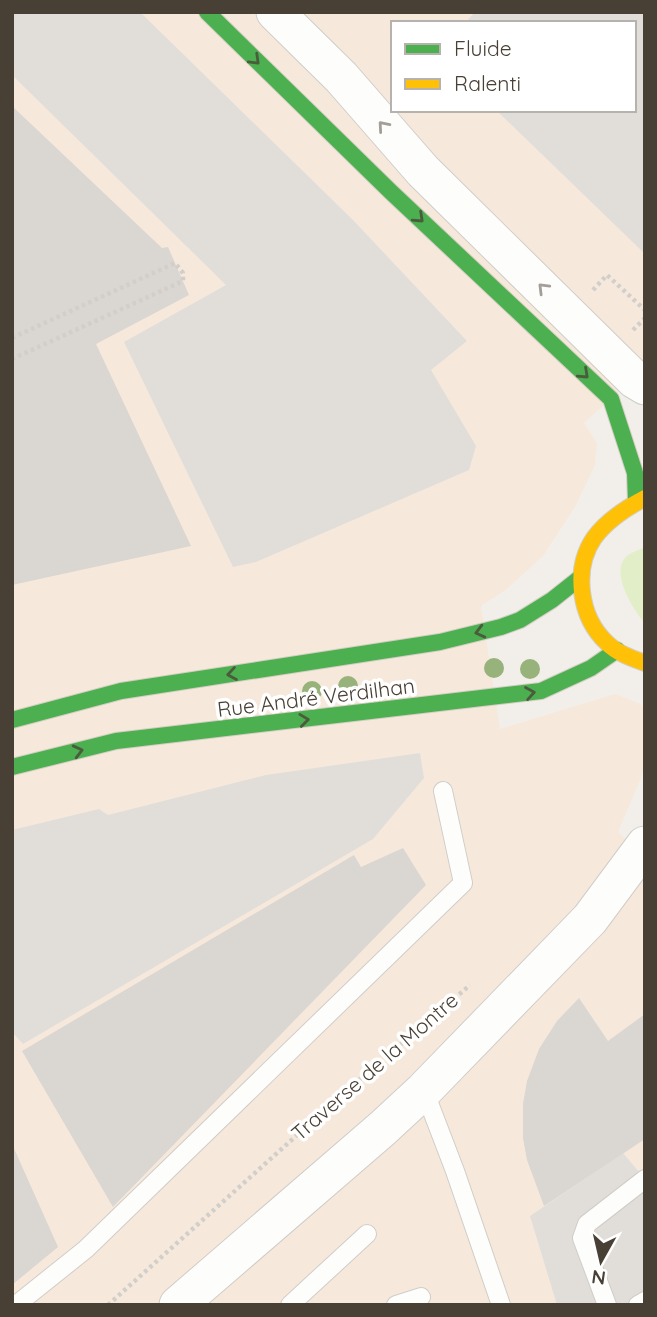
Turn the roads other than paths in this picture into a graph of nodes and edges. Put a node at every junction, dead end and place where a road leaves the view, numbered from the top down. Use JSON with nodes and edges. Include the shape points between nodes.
{"nodes":[{"id":1,"x":206,"y":12,"type":"edge"},
{"id":2,"x":275,"y":12,"type":"edge"},
{"id":3,"x":645,"y":386,"type":"edge"},
{"id":4,"x":641,"y":500,"type":"edge"},
{"id":5,"x":581,"y":576,"type":"junction"},
{"id":6,"x":637,"y":660,"type":"edge"},
{"id":7,"x":12,"y":720,"type":"edge"},
{"id":8,"x":12,"y":767,"type":"edge"},
{"id":9,"x":443,"y":791,"type":"dead end"},
{"id":10,"x":645,"y":845,"type":"edge"},
{"id":11,"x":424,"y":1090,"type":"junction"},
{"id":12,"x":645,"y":1179,"type":"edge"},
{"id":13,"x":367,"y":1234,"type":"dead end"},
{"id":14,"x":421,"y":1297,"type":"dead end"},
{"id":15,"x":645,"y":1301,"type":"edge"},
{"id":16,"x":16,"y":1305,"type":"edge"},
{"id":17,"x":178,"y":1305,"type":"edge"},
{"id":18,"x":290,"y":1305,"type":"edge"},
{"id":19,"x":396,"y":1305,"type":"edge"},
{"id":20,"x":501,"y":1305,"type":"edge"},
{"id":21,"x":607,"y":1305,"type":"edge"},
{"id":22,"x":638,"y":1305,"type":"edge"}],
"edges":[{"from":1,"to":4,"type":"street","one_way":true,"via":[[611,399]]},
{"from":3,"to":2,"type":"street","one_way":true,"via":[[423,171],[341,77]]},
{"from":4,"to":5,"type":"street","via":[[605,524],[587,548]]},
{"from":5,"to":6,"type":"street","via":[[585,604],[603,639]]},
{"from":5,"to":7,"type":"street","name":"Rue André Verdilhan","one_way":true,"via":[[541,607],[501,627],[440,642],[121,691]]},
{"from":8,"to":6,"type":"street","name":"Rue André Verdilhan","one_way":true,"via":[[116,741],[512,696],[541,691],[592,668]]},
{"from":9,"to":16,"type":"lane","via":[[463,883],[86,1249]]},
{"from":10,"to":11,"type":"street","via":[[590,919]]},
{"from":11,"to":17,"type":"street"},
{"from":11,"to":20,"type":"lane"},
{"from":12,"to":21,"type":"lane","via":[[587,1224],[582,1238]]},
{"from":13,"to":18,"type":"lane"},
{"from":14,"to":19,"type":"lane"},
{"from":15,"to":22,"type":"lane"}]}
